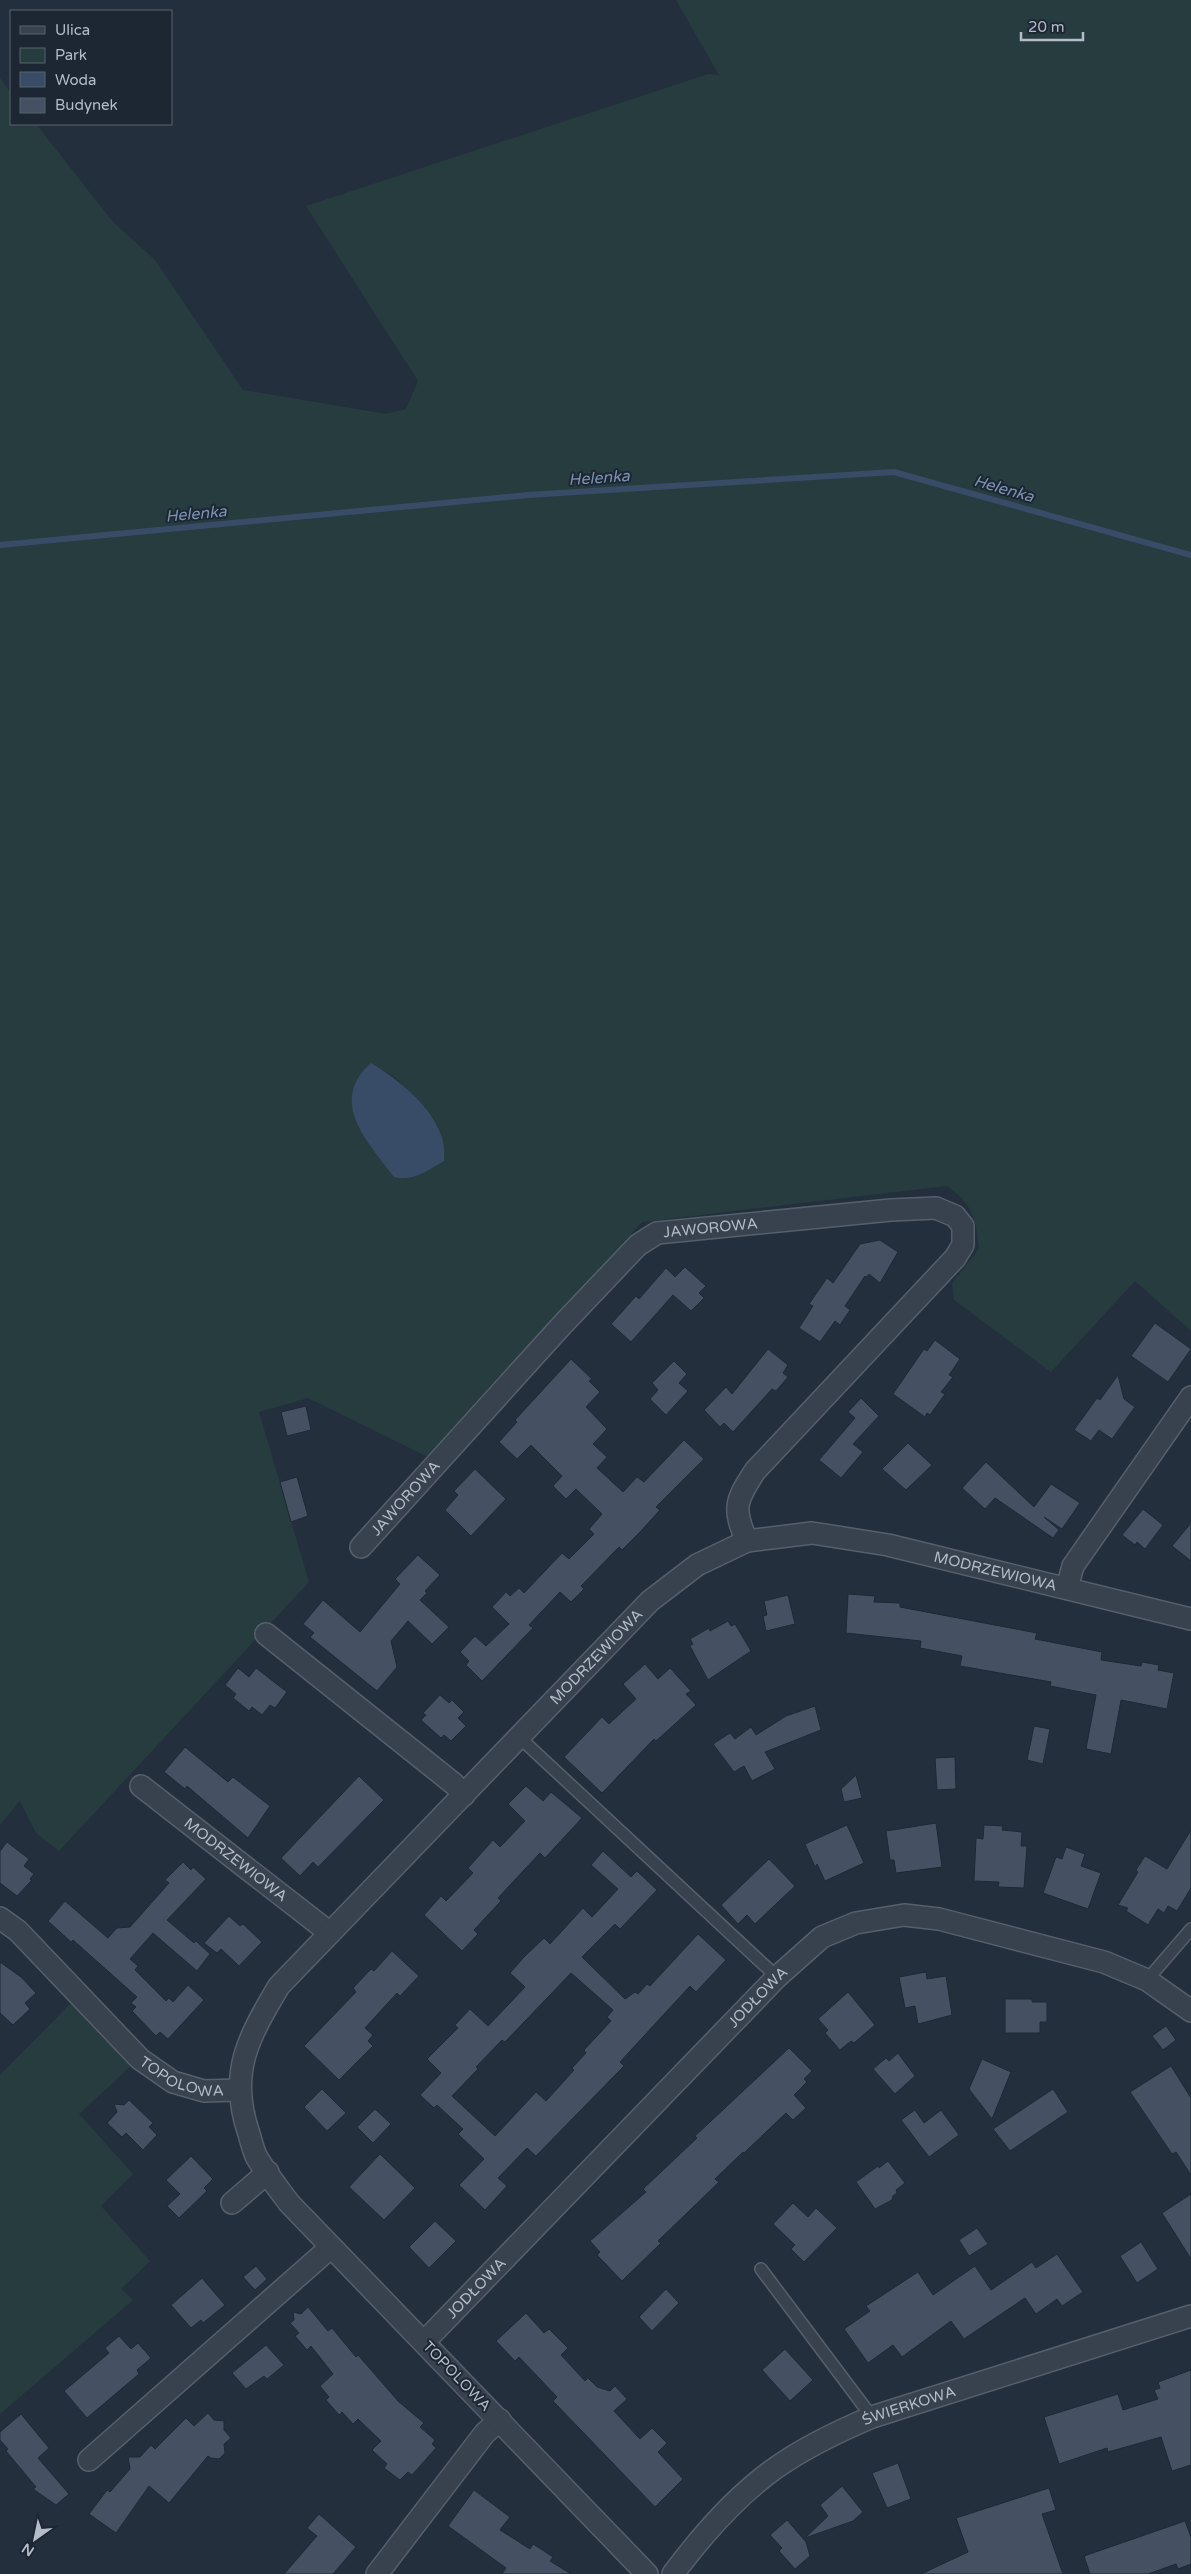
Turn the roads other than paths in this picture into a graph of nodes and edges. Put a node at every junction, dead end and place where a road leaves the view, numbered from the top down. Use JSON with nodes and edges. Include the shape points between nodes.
{"nodes":[{"id":1,"x":1191,"y":1397,"type":"edge"},
{"id":2,"x":747,"y":1541,"type":"junction"},
{"id":3,"x":361,"y":1547,"type":"dead end"},
{"id":4,"x":1067,"y":1588,"type":"junction"},
{"id":5,"x":1191,"y":1619,"type":"edge"},
{"id":6,"x":266,"y":1634,"type":"dead end"},
{"id":7,"x":519,"y":1737,"type":"junction"},
{"id":8,"x":141,"y":1786,"type":"dead end"},
{"id":9,"x":464,"y":1794,"type":"junction"},
{"id":10,"x":0,"y":1918,"type":"edge"},
{"id":11,"x":1191,"y":1929,"type":"edge"},
{"id":12,"x":330,"y":1933,"type":"junction"},
{"id":13,"x":777,"y":1977,"type":"junction"},
{"id":14,"x":1147,"y":1980,"type":"junction"},
{"id":15,"x":1191,"y":2012,"type":"edge"},
{"id":16,"x":238,"y":2090,"type":"junction"},
{"id":17,"x":268,"y":2172,"type":"junction"},
{"id":18,"x":232,"y":2203,"type":"dead end"},
{"id":19,"x":331,"y":2247,"type":"junction"},
{"id":20,"x":760,"y":2269,"type":"dead end"},
{"id":21,"x":1191,"y":2316,"type":"edge"},
{"id":22,"x":424,"y":2342,"type":"junction"},
{"id":23,"x":872,"y":2417,"type":"junction"},
{"id":24,"x":500,"y":2420,"type":"junction"},
{"id":25,"x":89,"y":2460,"type":"dead end"},
{"id":26,"x":377,"y":2574,"type":"edge"},
{"id":27,"x":647,"y":2574,"type":"edge"},
{"id":28,"x":673,"y":2574,"type":"edge"}],
"edges":[{"from":1,"to":4,"type":"street","name":"MODRZEWIOWA","via":[[1073,1566]]},
{"from":2,"to":3,"type":"street","name":"JAWOROWA","via":[[739,1522],[738,1496],[755,1471],[955,1258],[963,1245],[963,1226],[954,1216],[936,1208],[892,1210],[657,1233],[638,1245],[563,1324]]},
{"from":2,"to":4,"type":"street","name":"MODRZEWIOWA","via":[[812,1534],[860,1540]]},
{"from":2,"to":7,"type":"street","name":"MODRZEWIOWA","via":[[697,1565],[650,1601]]},
{"from":4,"to":5,"type":"street","name":"MODRZEWIOWA"},
{"from":6,"to":9,"type":"street"},
{"from":7,"to":9,"type":"street","name":"MODRZEWIOWA"},
{"from":7,"to":13,"type":"lane"},
{"from":8,"to":12,"type":"street","name":"MODRZEWIOWA"},
{"from":9,"to":12,"type":"street","name":"MODRZEWIOWA"},
{"from":10,"to":16,"type":"street","name":"TOPOLOWA","via":[[18,1932],[140,2059],[173,2082],[204,2091]]},
{"from":11,"to":14,"type":"lane"},
{"from":12,"to":16,"type":"street","name":"MODRZEWIOWA","via":[[279,1986],[254,2028]]},
{"from":13,"to":14,"type":"street","name":"JODŁOWA","via":[[822,1937],[856,1923],[904,1915],[939,1919],[1104,1962]]},
{"from":13,"to":22,"type":"street","name":"JODŁOWA"},
{"from":14,"to":15,"type":"street","name":"JODŁOWA"},
{"from":16,"to":17,"type":"street","name":"TOPOLOWA","via":[[256,2156]]},
{"from":17,"to":18,"type":"street"},
{"from":17,"to":19,"type":"street","name":"TOPOLOWA","via":[[289,2204]]},
{"from":19,"to":22,"type":"street","name":"TOPOLOWA"},
{"from":19,"to":25,"type":"street"},
{"from":20,"to":23,"type":"lane"},
{"from":21,"to":23,"type":"street","name":"ŚWIERKOWA"},
{"from":22,"to":24,"type":"street","name":"TOPOLOWA"},
{"from":23,"to":28,"type":"street","name":"ŚWIERKOWA","via":[[830,2435],[776,2467],[724,2513]]},
{"from":24,"to":26,"type":"street","name":"TOPOLOWA","via":[[485,2434]]},
{"from":24,"to":27,"type":"street","name":"TOPOLOWA"}]}
